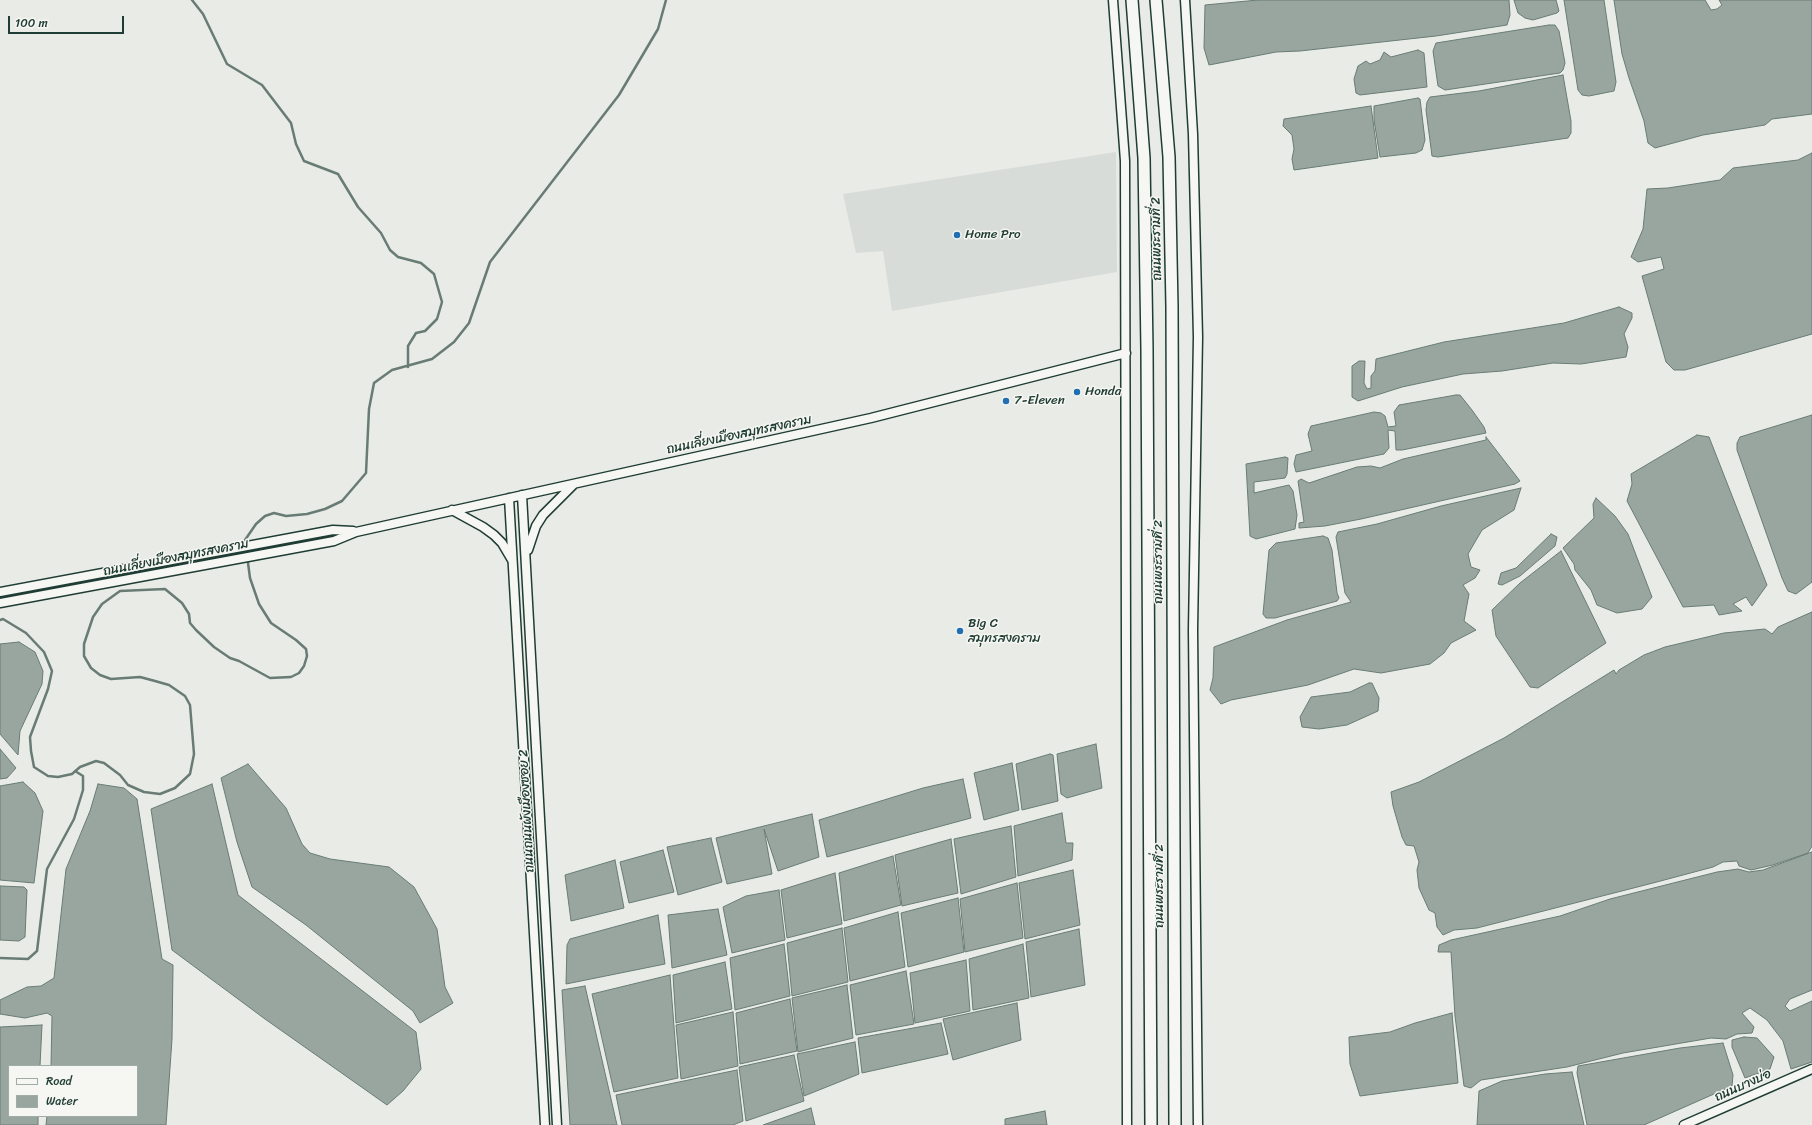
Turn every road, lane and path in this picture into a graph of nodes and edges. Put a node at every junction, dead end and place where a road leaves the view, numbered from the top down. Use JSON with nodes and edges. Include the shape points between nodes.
{"nodes":[{"id":1,"x":1113,"y":0,"type":"edge"},
{"id":2,"x":1132,"y":0,"type":"edge"},
{"id":3,"x":1156,"y":0,"type":"edge"},
{"id":4,"x":1185,"y":0,"type":"edge"},
{"id":5,"x":1126,"y":353,"type":"junction"},
{"id":6,"x":574,"y":484,"type":"junction"},
{"id":7,"x":522,"y":495,"type":"junction"},
{"id":8,"x":510,"y":498,"type":"junction"},
{"id":9,"x":452,"y":510,"type":"junction"},
{"id":10,"x":356,"y":532,"type":"junction"},
{"id":11,"x":526,"y":558,"type":"junction"},
{"id":12,"x":513,"y":563,"type":"junction"},
{"id":13,"x":527,"y":589,"type":"junction"},
{"id":14,"x":515,"y":590,"type":"junction"},
{"id":15,"x":0,"y":592,"type":"edge"},
{"id":16,"x":0,"y":603,"type":"edge"},
{"id":17,"x":1812,"y":1069,"type":"edge"},
{"id":18,"x":545,"y":1125,"type":"edge"},
{"id":19,"x":557,"y":1125,"type":"edge"},
{"id":20,"x":1127,"y":1125,"type":"edge"},
{"id":21,"x":1151,"y":1125,"type":"edge"},
{"id":22,"x":1176,"y":1125,"type":"edge"},
{"id":23,"x":1198,"y":1125,"type":"edge"},
{"id":24,"x":1684,"y":1125,"type":"edge"}],
"edges":[{"from":1,"to":5,"type":"main road","via":[[1125,161]]},
{"from":2,"to":21,"type":"highway","name":"ถนนพระรามที่ 2","via":[[1144,158],[1147,318]]},
{"from":3,"to":22,"type":"highway","name":"ถนนพระรามที่ 2","via":[[1169,157],[1172,299]]},
{"from":4,"to":23,"type":"main road","via":[[1193,134],[1198,337],[1193,630]]},
{"from":5,"to":6,"type":"main road","name":"ถนนเลี่ยงเมืองสมุทรสงคราม","via":[[877,417]]},
{"from":5,"to":20,"type":"main road"},
{"from":6,"to":7,"type":"main road","name":"ถนนเลี่ยงเมืองสมุทรสงคราม"},
{"from":6,"to":11,"type":"main road","via":[[543,515],[536,526]]},
{"from":7,"to":8,"type":"main road","name":"ถนนเลี่ยงเมืองสมุทรสงคราม"},
{"from":7,"to":11,"type":"main road","name":"ถนนถนนผังเมืองซอย 2"},
{"from":8,"to":9,"type":"main road","name":"ถนนเลี่ยงเมืองสมุทรสงคราม"},
{"from":8,"to":12,"type":"main road","name":"ถนนถนนผังเมืองซอย 2"},
{"from":9,"to":10,"type":"main road","name":"ถนนเลี่ยงเมืองสมุทรสงคราม"},
{"from":9,"to":12,"type":"main road","via":[[494,535],[502,543]]},
{"from":10,"to":15,"type":"main road","name":"ถนนเลี่ยงเมืองสมุทรสงคราม","via":[[333,530]]},
{"from":10,"to":16,"type":"main road","name":"ถนนเลี่ยงเมืองสมุทรสงคราม","via":[[334,541]]},
{"from":11,"to":13,"type":"main road","name":"ถนนถนนผังเมืองซอย 2"},
{"from":12,"to":14,"type":"main road","name":"ถนนถนนผังเมืองซอย 2"},
{"from":13,"to":14,"type":"main road"},
{"from":13,"to":19,"type":"main road","name":"ถนนถนนผังเมืองซอย 2"},
{"from":14,"to":18,"type":"main road","name":"ถนนถนนผังเมืองซอย 2"},
{"from":17,"to":24,"type":"main road","name":"ถนนบางบ่อ"}]}
